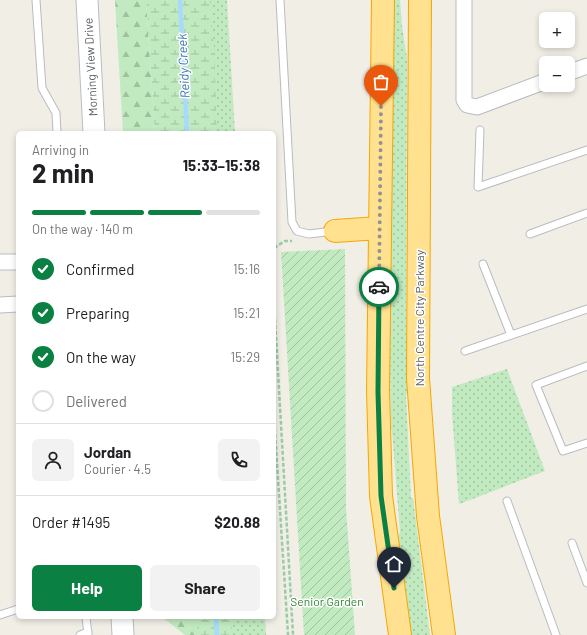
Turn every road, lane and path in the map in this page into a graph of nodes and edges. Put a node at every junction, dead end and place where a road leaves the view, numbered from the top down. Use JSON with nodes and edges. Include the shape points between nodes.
{"nodes":[{"id":1,"x":36,"y":0,"type":"edge"},
{"id":2,"x":87,"y":0,"type":"edge"},
{"id":3,"x":280,"y":0,"type":"edge"},
{"id":4,"x":382,"y":0,"type":"edge"},
{"id":5,"x":420,"y":0,"type":"edge"},
{"id":6,"x":464,"y":0,"type":"edge"},
{"id":7,"x":587,"y":66,"type":"edge"},
{"id":8,"x":575,"y":70,"type":"edge"},
{"id":9,"x":539,"y":84,"type":"edge"},
{"id":10,"x":480,"y":130,"type":"dead end"},
{"id":11,"x":58,"y":131,"type":"edge"},
{"id":12,"x":94,"y":131,"type":"edge"},
{"id":13,"x":587,"y":150,"type":"edge"},
{"id":14,"x":587,"y":213,"type":"edge"},
{"id":15,"x":379,"y":228,"type":"junction"},
{"id":16,"x":335,"y":231,"type":"joint"},
{"id":17,"x":530,"y":234,"type":"dead end"},
{"id":18,"x":0,"y":262,"type":"edge"},
{"id":19,"x":16,"y":262,"type":"edge"},
{"id":20,"x":483,"y":264,"type":"dead end"},
{"id":21,"x":16,"y":304,"type":"edge"},
{"id":22,"x":0,"y":305,"type":"edge"},
{"id":23,"x":587,"y":309,"type":"edge"},
{"id":24,"x":511,"y":335,"type":"junction"},
{"id":25,"x":276,"y":336,"type":"edge"},
{"id":26,"x":465,"y":352,"type":"dead end"},
{"id":27,"x":587,"y":367,"type":"edge"},
{"id":28,"x":587,"y":443,"type":"edge"},
{"id":29,"x":276,"y":447,"type":"edge"},
{"id":30,"x":381,"y":496,"type":"junction"},
{"id":31,"x":507,"y":502,"type":"dead end"},
{"id":32,"x":572,"y":543,"type":"dead end"},
{"id":33,"x":587,"y":584,"type":"edge"},
{"id":34,"x":16,"y":610,"type":"edge"},
{"id":35,"x":0,"y":615,"type":"edge"},
{"id":36,"x":86,"y":619,"type":"edge"},
{"id":37,"x":122,"y":619,"type":"edge"},
{"id":38,"x":88,"y":634,"type":"edge"},
{"id":39,"x":80,"y":635,"type":"edge"},
{"id":40,"x":123,"y":635,"type":"edge"},
{"id":41,"x":288,"y":635,"type":"edge"},
{"id":42,"x":293,"y":635,"type":"edge"},
{"id":43,"x":385,"y":635,"type":"edge"},
{"id":44,"x":400,"y":635,"type":"edge"},
{"id":45,"x":444,"y":635,"type":"edge"},
{"id":46,"x":556,"y":635,"type":"edge"}],
"edges":[{"from":1,"to":11,"type":"lane","via":[[42,88],[56,113]]},
{"from":2,"to":12,"type":"street","name":"Morning View Drive"},
{"from":3,"to":16,"type":"lane","via":[[292,222],[297,231],[303,233]]},
{"from":4,"to":15,"type":"highway"},
{"from":5,"to":45,"type":"highway","name":"North Centre City Parkway","via":[[418,378],[428,516]]},
{"from":6,"to":9,"type":"street","via":[[464,100],[467,105],[477,107]]},
{"from":7,"to":8,"type":"street"},
{"from":10,"to":13,"type":"lane","via":[[478,187]]},
{"from":14,"to":17,"type":"lane"},
{"from":15,"to":16,"type":"highway"},
{"from":15,"to":30,"type":"highway","via":[[378,392]]},
{"from":18,"to":19,"type":"street"},
{"from":20,"to":24,"type":"lane"},
{"from":21,"to":22,"type":"street"},
{"from":23,"to":24,"type":"lane"},
{"from":24,"to":26,"type":"lane"},
{"from":25,"to":42,"type":"path"},
{"from":27,"to":28,"type":"lane","via":[[536,385],[563,452]]},
{"from":29,"to":41,"type":"path"},
{"from":30,"to":43,"type":"highway"},
{"from":30,"to":44,"type":"highway"},
{"from":31,"to":46,"type":"lane"},
{"from":32,"to":33,"type":"lane"},
{"from":34,"to":35,"type":"lane"},
{"from":36,"to":38,"type":"lane"},
{"from":37,"to":40,"type":"street"},
{"from":38,"to":39,"type":"lane"}]}
